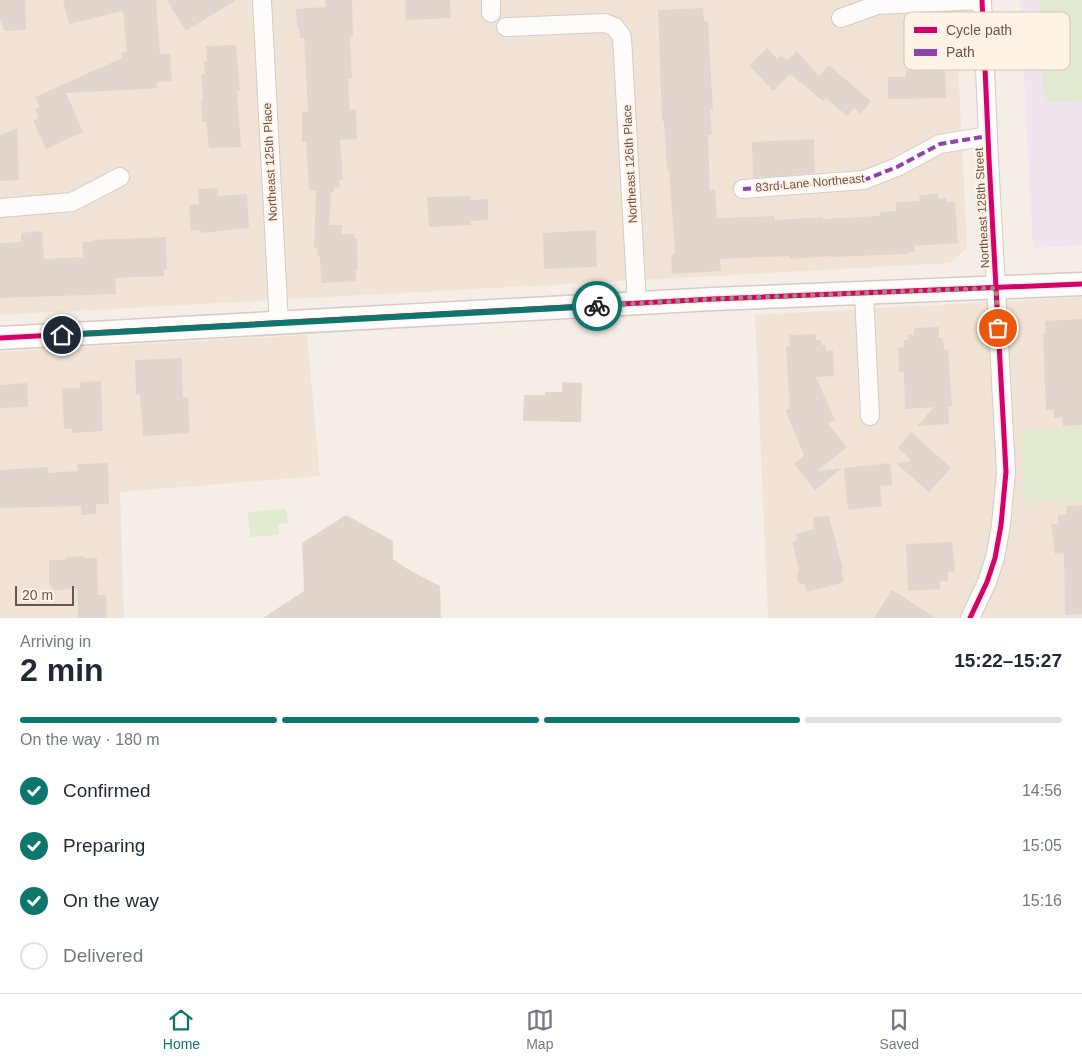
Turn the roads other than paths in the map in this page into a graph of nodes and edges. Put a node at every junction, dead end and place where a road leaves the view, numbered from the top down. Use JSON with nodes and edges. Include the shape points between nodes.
{"nodes":[{"id":1,"x":262,"y":0,"type":"edge"},
{"id":2,"x":981,"y":0,"type":"edge"},
{"id":3,"x":841,"y":18,"type":"dead end"},
{"id":4,"x":506,"y":27,"type":"dead end"},
{"id":5,"x":985,"y":70,"type":"edge"},
{"id":6,"x":988,"y":136,"type":"junction"},
{"id":7,"x":120,"y":177,"type":"dead end"},
{"id":8,"x":743,"y":189,"type":"dead end"},
{"id":9,"x":0,"y":208,"type":"edge"},
{"id":10,"x":1082,"y":284,"type":"edge"},
{"id":11,"x":996,"y":288,"type":"junction"},
{"id":12,"x":864,"y":294,"type":"junction"},
{"id":13,"x":637,"y":304,"type":"junction"},
{"id":14,"x":279,"y":324,"type":"junction"},
{"id":15,"x":0,"y":338,"type":"edge"},
{"id":16,"x":870,"y":416,"type":"dead end"},
{"id":17,"x":970,"y":618,"type":"edge"}],
"edges":[{"from":1,"to":14,"type":"street","name":"Northeast 125th Place"},
{"from":2,"to":3,"type":"street","via":[[877,5]]},
{"from":4,"to":13,"type":"street","name":"Northeast 126th Place","via":[[605,23],[615,27],[622,37]]},
{"from":5,"to":6,"type":"street","name":"Northeast 128th Street"},
{"from":6,"to":8,"type":"street","name":"83rd Lane Northeast","via":[[940,144],[864,180]]},
{"from":6,"to":11,"type":"street","name":"Northeast 128th Street"},
{"from":7,"to":9,"type":"street","via":[[72,202]]},
{"from":10,"to":11,"type":"street"},
{"from":11,"to":12,"type":"street"},
{"from":11,"to":17,"type":"street","name":"Northeast 128th Street","via":[[1006,472],[1004,500],[995,558]]},
{"from":12,"to":13,"type":"street"},
{"from":12,"to":16,"type":"street"},
{"from":13,"to":14,"type":"street"},
{"from":14,"to":15,"type":"street"}]}
